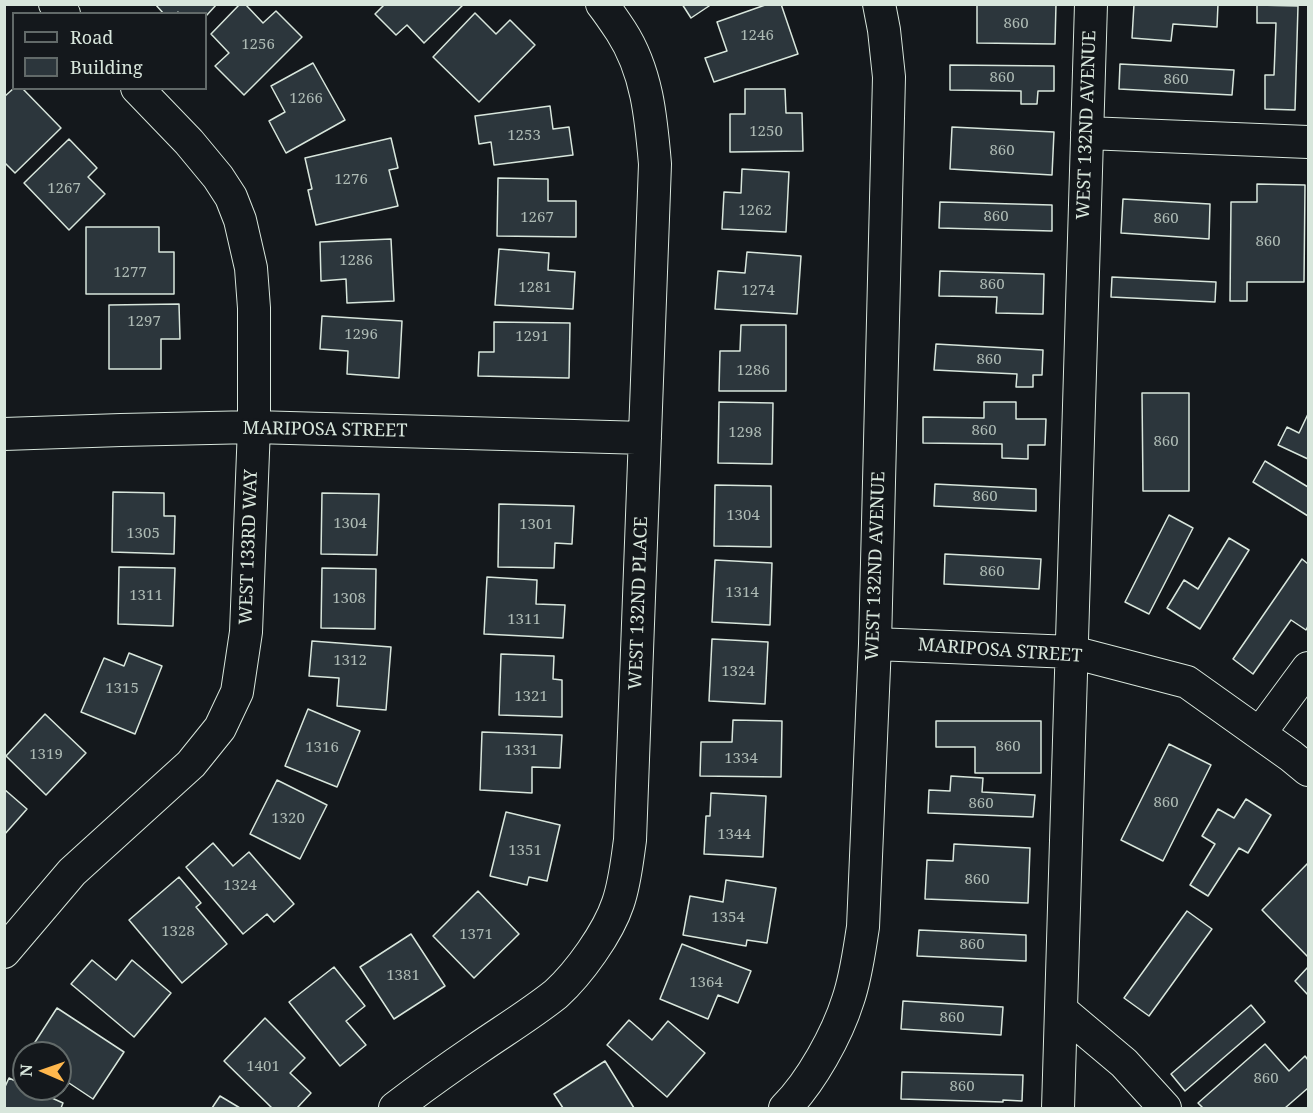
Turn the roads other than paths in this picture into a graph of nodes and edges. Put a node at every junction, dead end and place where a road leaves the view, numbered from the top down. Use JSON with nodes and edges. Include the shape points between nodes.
{"nodes":[{"id":1,"x":602,"y":4,"type":"edge"},
{"id":2,"x":879,"y":4,"type":"edge"},
{"id":3,"x":1091,"y":4,"type":"edge"},
{"id":4,"x":139,"y":90,"type":"edge"},
{"id":5,"x":1087,"y":133,"type":"junction"},
{"id":6,"x":1308,"y":142,"type":"edge"},
{"id":7,"x":254,"y":427,"type":"junction"},
{"id":8,"x":4,"y":434,"type":"edge"},
{"id":9,"x":645,"y":438,"type":"junction"},
{"id":10,"x":875,"y":644,"type":"junction"},
{"id":11,"x":1072,"y":652,"type":"junction"},
{"id":12,"x":1308,"y":668,"type":"edge"},
{"id":13,"x":1260,"y":733,"type":"junction"},
{"id":14,"x":1308,"y":770,"type":"edge"},
{"id":15,"x":4,"y":952,"type":"edge"},
{"id":16,"x":1061,"y":1010,"type":"junction"},
{"id":17,"x":395,"y":1108,"type":"edge"},
{"id":18,"x":786,"y":1108,"type":"edge"},
{"id":19,"x":1058,"y":1108,"type":"edge"},
{"id":20,"x":1165,"y":1108,"type":"edge"}],
"edges":[{"from":1,"to":9,"type":"street","name":"WEST 132ND PLACE","via":[[636,59],[651,117],[655,164]]},
{"from":2,"to":10,"type":"street","name":"WEST 132ND AVENUE","via":[[889,77]]},
{"from":3,"to":5,"type":"street","name":"WEST 132ND AVENUE"},
{"from":4,"to":7,"type":"street","name":"WEST 133RD WAY","via":[[218,177],[240,220],[253,288]]},
{"from":5,"to":6,"type":"street"},
{"from":5,"to":11,"type":"street","name":"WEST 132ND AVENUE"},
{"from":7,"to":8,"type":"street","name":"MARIPOSA STREET"},
{"from":7,"to":9,"type":"street","name":"MARIPOSA STREET"},
{"from":7,"to":15,"type":"street","name":"WEST 133RD WAY","via":[[246,632],[237,692],[220,728],[191,764],[72,872]]},
{"from":9,"to":17,"type":"street","name":"WEST 132ND PLACE","via":[[630,840],[617,904],[586,960],[557,992]]},
{"from":10,"to":11,"type":"street","name":"MARIPOSA STREET"},
{"from":10,"to":18,"type":"street","name":"WEST 132ND AVENUE","via":[[863,927],[857,968],[836,1032]]},
{"from":11,"to":13,"type":"street","name":"MARIPOSA STREET","via":[[1187,682]]},
{"from":11,"to":16,"type":"street","name":"WEST 132ND AVENUE"},
{"from":12,"to":13,"type":"street"},
{"from":13,"to":14,"type":"street","name":"MARIPOSA STREET"},
{"from":16,"to":19,"type":"street","name":"WEST 132ND AVENUE"},
{"from":16,"to":20,"type":"street","via":[[1124,1063]]}]}
